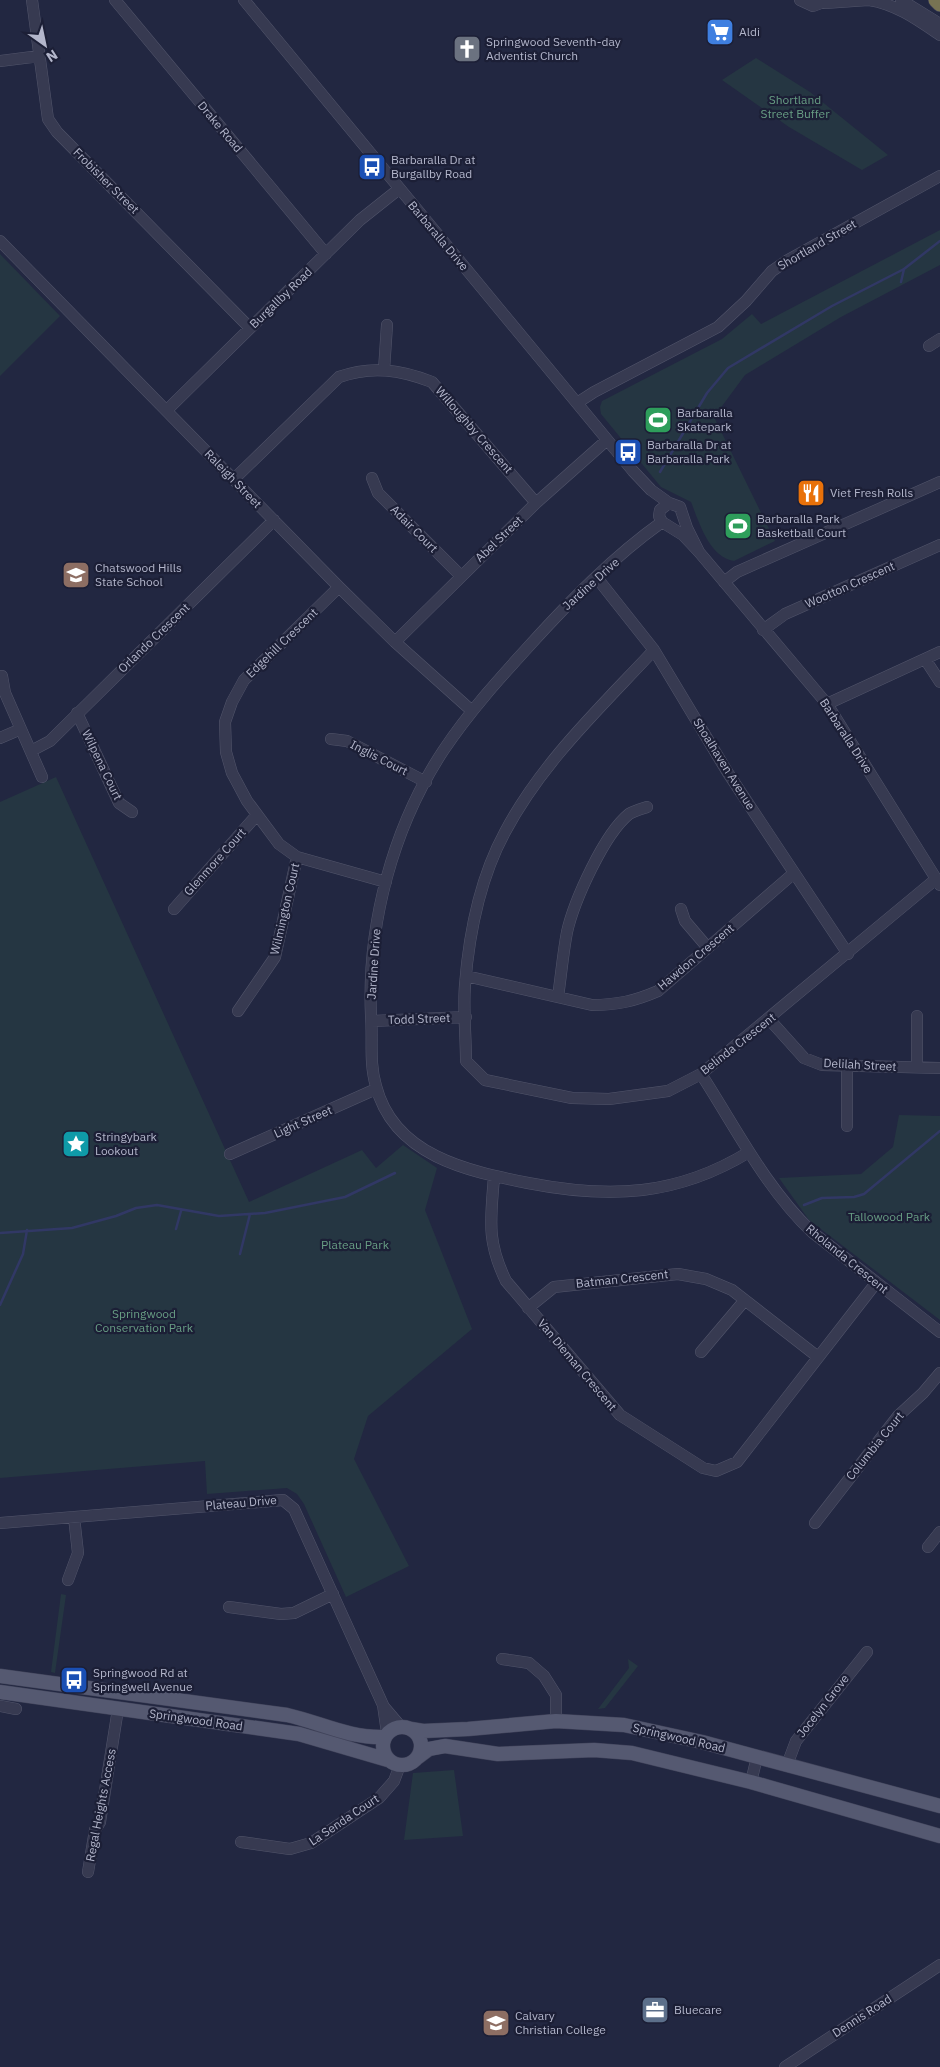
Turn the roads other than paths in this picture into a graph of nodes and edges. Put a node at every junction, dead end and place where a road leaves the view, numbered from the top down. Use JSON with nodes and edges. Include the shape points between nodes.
{"nodes":[{"id":1,"x":34,"y":0,"type":"edge"},
{"id":2,"x":115,"y":0,"type":"edge"},
{"id":3,"x":800,"y":0,"type":"edge"},
{"id":4,"x":869,"y":0,"type":"edge"},
{"id":5,"x":901,"y":0,"type":"edge"},
{"id":6,"x":936,"y":0,"type":"edge"},
{"id":7,"x":247,"y":1,"type":"edge"},
{"id":8,"x":827,"y":2,"type":"edge"},
{"id":9,"x":940,"y":4,"type":"edge"},
{"id":10,"x":940,"y":24,"type":"edge"},
{"id":11,"x":940,"y":35,"type":"edge"},
{"id":12,"x":40,"y":56,"type":"junction"},
{"id":13,"x":0,"y":61,"type":"edge"},
{"id":14,"x":940,"y":176,"type":"edge"},
{"id":15,"x":399,"y":188,"type":"junction"},
{"id":16,"x":0,"y":241,"type":"edge"},
{"id":17,"x":326,"y":254,"type":"junction"},
{"id":18,"x":387,"y":325,"type":"dead end"},
{"id":19,"x":250,"y":328,"type":"junction"},
{"id":20,"x":940,"y":339,"type":"edge"},
{"id":21,"x":929,"y":346,"type":"dead end"},
{"id":22,"x":384,"y":370,"type":"junction"},
{"id":23,"x":577,"y":403,"type":"junction"},
{"id":24,"x":167,"y":410,"type":"junction"},
{"id":25,"x":607,"y":440,"type":"junction"},
{"id":26,"x":372,"y":478,"type":"dead end"},
{"id":27,"x":234,"y":479,"type":"junction"},
{"id":28,"x":940,"y":482,"type":"edge"},
{"id":29,"x":536,"y":503,"type":"junction"},
{"id":30,"x":664,"y":506,"type":"junction"},
{"id":31,"x":682,"y":515,"type":"junction"},
{"id":32,"x":274,"y":520,"type":"junction"},
{"id":33,"x":666,"y":524,"type":"junction"},
{"id":34,"x":940,"y":545,"type":"edge"},
{"id":35,"x":700,"y":552,"type":"junction"},
{"id":36,"x":461,"y":576,"type":"junction"},
{"id":37,"x":597,"y":578,"type":"junction"},
{"id":38,"x":724,"y":582,"type":"junction"},
{"id":39,"x":339,"y":587,"type":"junction"},
{"id":40,"x":764,"y":630,"type":"junction"},
{"id":41,"x":395,"y":642,"type":"junction"},
{"id":42,"x":654,"y":650,"type":"junction"},
{"id":43,"x":940,"y":652,"type":"edge"},
{"id":44,"x":925,"y":659,"type":"junction"},
{"id":45,"x":2,"y":676,"type":"dead end"},
{"id":46,"x":940,"y":682,"type":"edge"},
{"id":47,"x":827,"y":704,"type":"junction"},
{"id":48,"x":472,"y":711,"type":"junction"},
{"id":49,"x":77,"y":713,"type":"junction"},
{"id":50,"x":21,"y":729,"type":"junction"},
{"id":51,"x":0,"y":738,"type":"edge"},
{"id":52,"x":331,"y":738,"type":"dead end"},
{"id":53,"x":31,"y":751,"type":"junction"},
{"id":54,"x":42,"y":778,"type":"dead end"},
{"id":55,"x":426,"y":782,"type":"junction"},
{"id":56,"x":646,"y":807,"type":"dead end"},
{"id":57,"x":132,"y":812,"type":"dead end"},
{"id":58,"x":256,"y":816,"type":"junction"},
{"id":59,"x":298,"y":857,"type":"junction"},
{"id":60,"x":794,"y":873,"type":"junction"},
{"id":61,"x":386,"y":882,"type":"junction"},
{"id":62,"x":938,"y":882,"type":"edge"},
{"id":63,"x":174,"y":909,"type":"dead end"},
{"id":64,"x":681,"y":909,"type":"dead end"},
{"id":65,"x":708,"y":948,"type":"junction"},
{"id":66,"x":848,"y":954,"type":"junction"},
{"id":67,"x":466,"y":976,"type":"junction"},
{"id":68,"x":558,"y":997,"type":"junction"},
{"id":69,"x":238,"y":1011,"type":"dead end"},
{"id":70,"x":917,"y":1016,"type":"dead end"},
{"id":71,"x":466,"y":1017,"type":"junction"},
{"id":72,"x":769,"y":1019,"type":"junction"},
{"id":73,"x":372,"y":1021,"type":"junction"},
{"id":74,"x":847,"y":1065,"type":"junction"},
{"id":75,"x":917,"y":1067,"type":"junction"},
{"id":76,"x":940,"y":1068,"type":"edge"},
{"id":77,"x":701,"y":1074,"type":"junction"},
{"id":78,"x":376,"y":1089,"type":"junction"},
{"id":79,"x":847,"y":1126,"type":"dead end"},
{"id":80,"x":749,"y":1152,"type":"junction"},
{"id":81,"x":230,"y":1154,"type":"dead end"},
{"id":82,"x":494,"y":1176,"type":"junction"},
{"id":83,"x":876,"y":1282,"type":"junction"},
{"id":84,"x":745,"y":1300,"type":"junction"},
{"id":85,"x":528,"y":1308,"type":"junction"},
{"id":86,"x":940,"y":1332,"type":"edge"},
{"id":87,"x":701,"y":1352,"type":"dead end"},
{"id":88,"x":818,"y":1357,"type":"junction"},
{"id":89,"x":940,"y":1373,"type":"edge"},
{"id":90,"x":74,"y":1517,"type":"junction"},
{"id":91,"x":0,"y":1523,"type":"edge"},
{"id":92,"x":814,"y":1523,"type":"dead end"},
{"id":93,"x":940,"y":1532,"type":"edge"},
{"id":94,"x":928,"y":1547,"type":"dead end"},
{"id":95,"x":68,"y":1580,"type":"dead end"},
{"id":96,"x":333,"y":1594,"type":"junction"},
{"id":97,"x":229,"y":1607,"type":"dead end"},
{"id":98,"x":867,"y":1652,"type":"dead end"},
{"id":99,"x":502,"y":1659,"type":"dead end"},
{"id":100,"x":0,"y":1676,"type":"edge"},
{"id":101,"x":0,"y":1692,"type":"edge"},
{"id":102,"x":383,"y":1705,"type":"junction"},
{"id":103,"x":0,"y":1706,"type":"edge"},
{"id":104,"x":16,"y":1709,"type":"dead end"},
{"id":105,"x":118,"y":1709,"type":"junction"},
{"id":106,"x":556,"y":1721,"type":"junction"},
{"id":107,"x":406,"y":1728,"type":"junction"},
{"id":108,"x":386,"y":1735,"type":"junction"},
{"id":109,"x":757,"y":1757,"type":"junction"},
{"id":110,"x":416,"y":1758,"type":"junction"},
{"id":111,"x":394,"y":1762,"type":"junction"},
{"id":112,"x":787,"y":1765,"type":"junction"},
{"id":113,"x":750,"y":1782,"type":"junction"},
{"id":114,"x":940,"y":1806,"type":"edge"},
{"id":115,"x":940,"y":1836,"type":"edge"},
{"id":116,"x":241,"y":1842,"type":"dead end"},
{"id":117,"x":88,"y":1872,"type":"dead end"},
{"id":118,"x":940,"y":1965,"type":"edge"},
{"id":119,"x":784,"y":2067,"type":"edge"}],
"edges":[{"from":1,"to":12,"type":"street","name":"Frobisher Street"},
{"from":2,"to":17,"type":"street","name":"Drake Road"},
{"from":3,"to":8,"type":"street","via":[[813,6]]},
{"from":4,"to":8,"type":"street"},
{"from":4,"to":11,"type":"street","via":[[899,9]]},
{"from":5,"to":10,"type":"street"},
{"from":6,"to":9,"type":"highway"},
{"from":7,"to":15,"type":"street","name":"Barbaralla Drive"},
{"from":12,"to":13,"type":"street"},
{"from":12,"to":19,"type":"street","name":"Frobisher Street","via":[[48,119],[57,132]]},
{"from":14,"to":23,"type":"street","name":"Shortland Street","via":[[788,260],[772,271],[734,314],[703,337]]},
{"from":15,"to":17,"type":"street","name":"Burgallby Road"},
{"from":15,"to":23,"type":"street","name":"Barbaralla Drive"},
{"from":16,"to":24,"type":"street","name":"Raleigh Street"},
{"from":17,"to":19,"type":"street","name":"Burgallby Road"},
{"from":18,"to":22,"type":"street"},
{"from":19,"to":24,"type":"street","name":"Burgallby Road"},
{"from":20,"to":21,"type":"street"},
{"from":22,"to":27,"type":"street","name":"Willoughby Crescent","via":[[358,370],[339,377]]},
{"from":22,"to":29,"type":"street","name":"Willoughby Crescent","via":[[415,375],[432,382]]},
{"from":23,"to":25,"type":"street","name":"Barbaralla Drive"},
{"from":24,"to":27,"type":"street","name":"Raleigh Street"},
{"from":25,"to":29,"type":"street","name":"Abel Street"},
{"from":25,"to":30,"type":"street","name":"Barbaralla Drive"},
{"from":26,"to":36,"type":"street","name":"Adair Court","via":[[378,493]]},
{"from":27,"to":32,"type":"street","name":"Raleigh Street"},
{"from":28,"to":38,"type":"street","via":[[737,572]]},
{"from":29,"to":36,"type":"street","name":"Abel Street"},
{"from":30,"to":31,"type":"street","name":"Barbaralla Drive","via":[[680,507]]},
{"from":30,"to":33,"type":"street","via":[[659,516]]},
{"from":31,"to":33,"type":"street","via":[[680,522]]},
{"from":31,"to":35,"type":"street","name":"Barbaralla Drive"},
{"from":32,"to":39,"type":"street","name":"Raleigh Street"},
{"from":32,"to":49,"type":"street","name":"Orlando Crescent"},
{"from":33,"to":35,"type":"street","name":"Barbaralla Drive"},
{"from":33,"to":37,"type":"street","name":"Jardine Drive"},
{"from":34,"to":40,"type":"street","name":"Wootton Crescent","via":[[785,614]]},
{"from":35,"to":38,"type":"street","name":"Barbaralla Drive"},
{"from":36,"to":41,"type":"street","name":"Abel Street"},
{"from":37,"to":42,"type":"street","name":"Shoalhaven Avenue"},
{"from":37,"to":48,"type":"street","name":"Jardine Drive","via":[[578,592]]},
{"from":38,"to":40,"type":"street","name":"Barbaralla Drive"},
{"from":39,"to":41,"type":"street","name":"Raleigh Street"},
{"from":39,"to":58,"type":"street","name":"Edgehill Crescent","via":[[244,680],[232,702],[225,722],[226,752],[232,773]]},
{"from":40,"to":47,"type":"street","name":"Barbaralla Drive"},
{"from":41,"to":48,"type":"street","name":"Raleigh Street"},
{"from":42,"to":60,"type":"street","name":"Shoalhaven Avenue","via":[[728,773]]},
{"from":42,"to":67,"type":"street","name":"Belinda Crescent","via":[[553,759],[504,832],[479,901]]},
{"from":43,"to":44,"type":"street"},
{"from":44,"to":46,"type":"street"},
{"from":44,"to":47,"type":"street"},
{"from":45,"to":50,"type":"street","via":[[5,693]]},
{"from":47,"to":62,"type":"street","name":"Barbaralla Drive"},
{"from":48,"to":55,"type":"street","name":"Jardine Drive"},
{"from":49,"to":53,"type":"street","name":"Orlando Crescent","via":[[50,740]]},
{"from":49,"to":57,"type":"street","name":"Wilpena Court","via":[[119,802]]},
{"from":50,"to":51,"type":"street"},
{"from":50,"to":53,"type":"street"},
{"from":52,"to":55,"type":"street","name":"Inglis Court","via":[[347,741]]},
{"from":53,"to":54,"type":"street"},
{"from":55,"to":61,"type":"street","name":"Jardine Drive","via":[[410,812]]},
{"from":56,"to":68,"type":"street","via":[[629,814],[612,835],[582,890],[567,931]]},
{"from":58,"to":59,"type":"street","name":"Edgehill Crescent","via":[[279,844]]},
{"from":58,"to":63,"type":"street","name":"Glenmore Court"},
{"from":59,"to":61,"type":"street","name":"Edgehill Crescent"},
{"from":59,"to":69,"type":"street","name":"Wilmington Court","via":[[275,957]]},
{"from":60,"to":65,"type":"street","name":"Hawdon Crescent"},
{"from":60,"to":66,"type":"street","name":"Shoalhaven Avenue"},
{"from":61,"to":73,"type":"street","name":"Jardine Drive","via":[[372,959]]},
{"from":62,"to":66,"type":"street","name":"Belinda Crescent"},
{"from":64,"to":65,"type":"street","via":[[685,921]]},
{"from":65,"to":68,"type":"street","name":"Hawdon Crescent","via":[[658,990],[635,1001],[592,1005]]},
{"from":66,"to":72,"type":"street","name":"Belinda Crescent"},
{"from":67,"to":68,"type":"street","name":"Hawdon Crescent"},
{"from":67,"to":71,"type":"street","name":"Belinda Crescent"},
{"from":70,"to":75,"type":"street"},
{"from":71,"to":73,"type":"street","name":"Todd Street"},
{"from":71,"to":77,"type":"street","name":"Belinda Crescent","via":[[466,1061],[485,1080],[572,1098],[609,1099],[668,1091]]},
{"from":72,"to":74,"type":"street","name":"Delilah Street","via":[[804,1058],[822,1064]]},
{"from":72,"to":77,"type":"street","name":"Belinda Crescent"},
{"from":73,"to":78,"type":"street","name":"Jardine Drive","via":[[372,1064]]},
{"from":74,"to":75,"type":"street","name":"Delilah Street"},
{"from":74,"to":79,"type":"street"},
{"from":75,"to":76,"type":"street","name":"Delilah Street"},
{"from":77,"to":80,"type":"street","name":"Rholanda Crescent"},
{"from":78,"to":81,"type":"street","name":"Light Street"},
{"from":78,"to":82,"type":"street","name":"Jardine Drive","via":[[389,1114],[416,1144],[444,1161]]},
{"from":80,"to":82,"type":"street","name":"Jardine Drive","via":[[683,1182],[628,1193],[573,1191]]},
{"from":80,"to":83,"type":"street","name":"Rholanda Crescent","via":[[798,1219]]},
{"from":82,"to":85,"type":"street","name":"Van Dieman Crescent","via":[[490,1237],[495,1259],[506,1281]]},
{"from":83,"to":86,"type":"street","name":"Rholanda Crescent"},
{"from":83,"to":88,"type":"street","name":"Van Dieman Crescent"},
{"from":84,"to":85,"type":"street","name":"Batman Crescent","via":[[732,1290],[706,1279],[678,1274],[554,1287]]},
{"from":84,"to":87,"type":"street"},
{"from":84,"to":88,"type":"street","name":"Batman Crescent"},
{"from":85,"to":88,"type":"street","name":"Van Dieman Crescent","via":[[620,1415],[703,1468],[716,1471],[738,1462]]},
{"from":89,"to":92,"type":"street","name":"Columbia Court","via":[[898,1416]]},
{"from":90,"to":91,"type":"street","name":"Plateau Drive"},
{"from":90,"to":95,"type":"street","via":[[78,1553]]},
{"from":90,"to":96,"type":"street","name":"Plateau Drive","via":[[283,1500],[294,1509]]},
{"from":93,"to":94,"type":"street"},
{"from":96,"to":97,"type":"street","via":[[294,1613]]},
{"from":96,"to":102,"type":"street","name":"Plateau Drive"},
{"from":98,"to":112,"type":"street","name":"Jocelyn Grove","via":[[796,1741]]},
{"from":99,"to":106,"type":"street","via":[[529,1663],[544,1676],[556,1695]]},
{"from":100,"to":108,"type":"main road","name":"Springwood Road","via":[[288,1715],[352,1736]]},
{"from":101,"to":105,"type":"main road","name":"Springwood Road"},
{"from":102,"to":107,"type":"street","name":"Plateau Drive"},
{"from":102,"to":108,"type":"street","name":"Plateau Drive"},
{"from":103,"to":104,"type":"street"},
{"from":105,"to":111,"type":"main road","name":"Springwood Road","via":[[310,1736]]},
{"from":105,"to":117,"type":"street","name":"Regal Heights Access","via":[[100,1822],[95,1830]]},
{"from":106,"to":107,"type":"main road","name":"Springwood Road","via":[[468,1730],[423,1732]]},
{"from":106,"to":109,"type":"main road","name":"Springwood Road","via":[[624,1725]]},
{"from":107,"to":108,"type":"main road"},
{"from":107,"to":110,"type":"main road","via":[[416,1734],[421,1746]]},
{"from":108,"to":111,"type":"main road","via":[[383,1749]]},
{"from":109,"to":112,"type":"main road","name":"Springwood Road"},
{"from":109,"to":113,"type":"street"},
{"from":110,"to":111,"type":"main road","via":[[412,1762]]},
{"from":110,"to":113,"type":"main road","name":"Springwood Road","via":[[429,1749],[445,1746],[493,1754],[610,1751],[667,1760]]},
{"from":111,"to":116,"type":"street","name":"La Senda Court","via":[[394,1780],[379,1798],[311,1843],[290,1849]]},
{"from":112,"to":114,"type":"main road","name":"Springwood Road"},
{"from":113,"to":115,"type":"main road","name":"Springwood Road"},
{"from":118,"to":119,"type":"street","name":"Dennis Road"}]}
